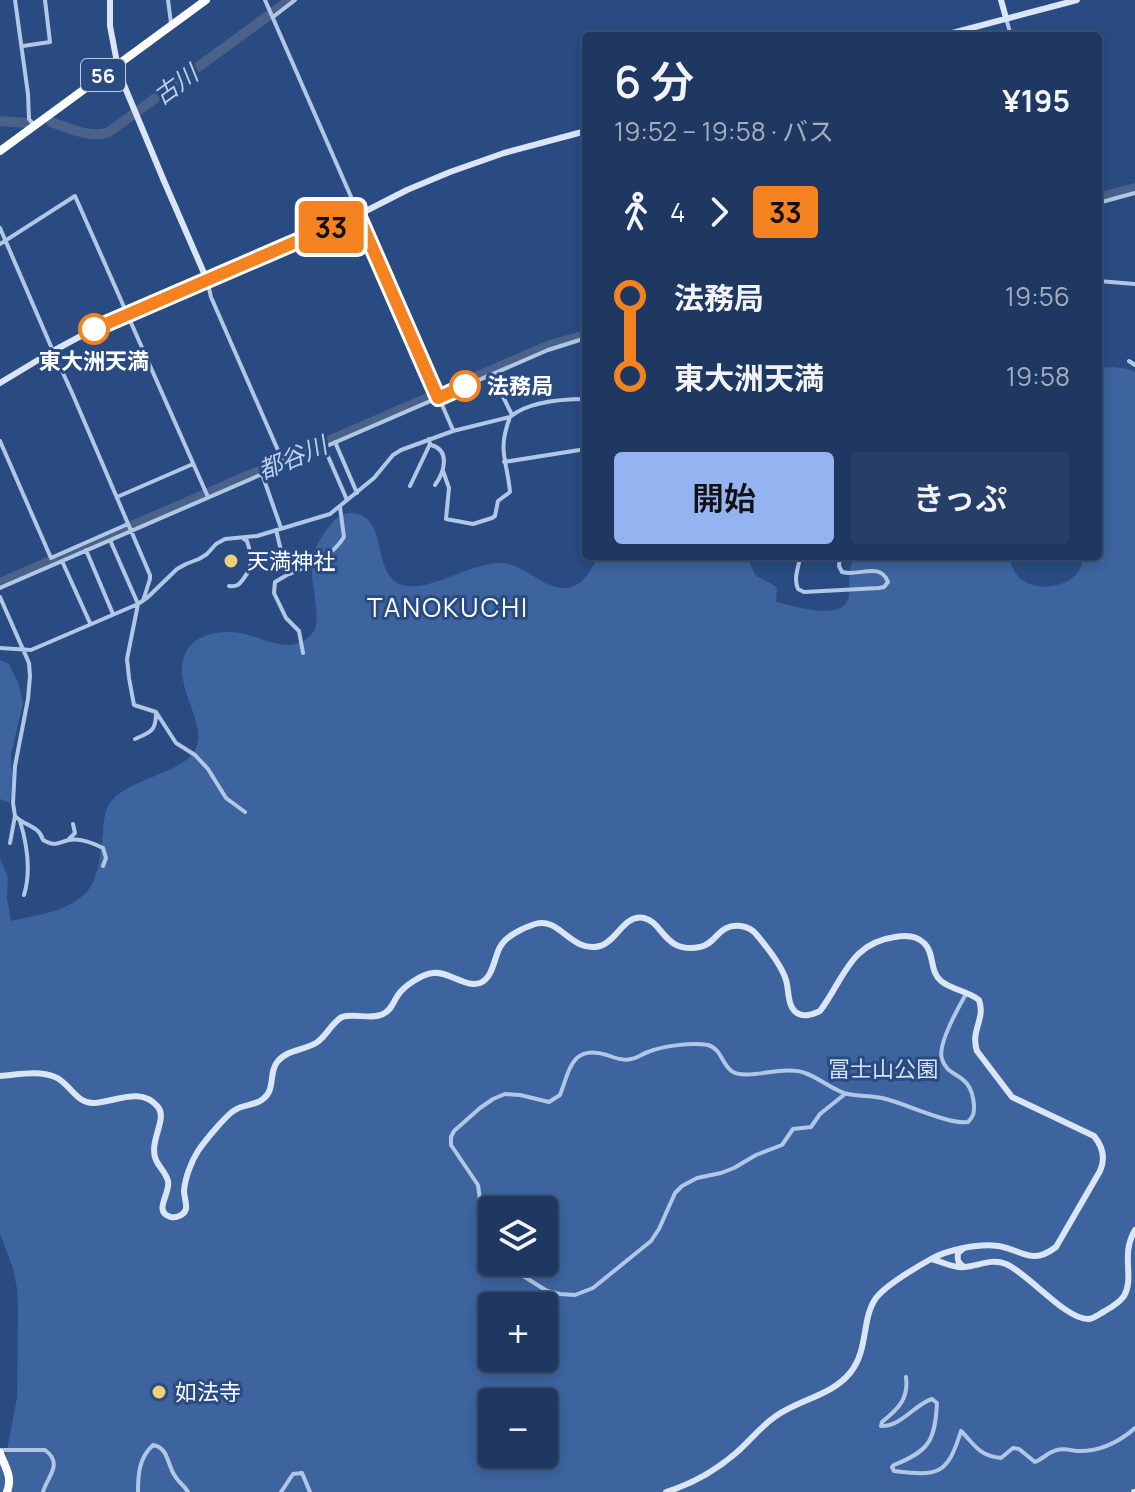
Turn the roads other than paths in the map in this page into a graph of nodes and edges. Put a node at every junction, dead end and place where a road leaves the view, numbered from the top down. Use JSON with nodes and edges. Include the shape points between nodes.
{"nodes":[{"id":1,"x":15,"y":0,"type":"edge"},
{"id":2,"x":45,"y":0,"type":"edge"},
{"id":3,"x":110,"y":0,"type":"edge"},
{"id":4,"x":168,"y":0,"type":"edge"},
{"id":5,"x":206,"y":0,"type":"edge"},
{"id":6,"x":265,"y":0,"type":"edge"},
{"id":7,"x":295,"y":0,"type":"edge"},
{"id":8,"x":1001,"y":0,"type":"edge"},
{"id":9,"x":1077,"y":0,"type":"edge"},
{"id":10,"x":271,"y":14,"type":"junction"},
{"id":11,"x":1006,"y":18,"type":"junction"},
{"id":12,"x":171,"y":25,"type":"junction"},
{"id":13,"x":955,"y":32,"type":"edge"},
{"id":14,"x":1010,"y":32,"type":"edge"},
{"id":15,"x":22,"y":46,"type":"junction"},
{"id":16,"x":117,"y":64,"type":"junction"},
{"id":17,"x":34,"y":125,"type":"junction"},
{"id":18,"x":582,"y":132,"type":"edge"},
{"id":19,"x":0,"y":151,"type":"edge"},
{"id":20,"x":1135,"y":193,"type":"edge"},
{"id":21,"x":1102,"y":202,"type":"edge"},
{"id":22,"x":358,"y":215,"type":"junction"},
{"id":23,"x":0,"y":228,"type":"edge"},
{"id":24,"x":3,"y":242,"type":"edge"},
{"id":25,"x":207,"y":280,"type":"junction"},
{"id":26,"x":1102,"y":281,"type":"edge"},
{"id":27,"x":1135,"y":284,"type":"edge"},
{"id":28,"x":128,"y":314,"type":"junction"},
{"id":29,"x":582,"y":339,"type":"edge"},
{"id":30,"x":53,"y":351,"type":"junction"},
{"id":31,"x":1129,"y":361,"type":"dead end"},
{"id":32,"x":1135,"y":365,"type":"edge"},
{"id":33,"x":492,"y":374,"type":"junction"},
{"id":34,"x":0,"y":383,"type":"edge"},
{"id":35,"x":437,"y":396,"type":"junction"},
{"id":36,"x":582,"y":399,"type":"edge"},
{"id":37,"x":511,"y":416,"type":"junction"},
{"id":38,"x":453,"y":431,"type":"junction"},
{"id":39,"x":0,"y":441,"type":"edge"},
{"id":40,"x":335,"y":442,"type":"junction"},
{"id":41,"x":430,"y":442,"type":"junction"},
{"id":42,"x":324,"y":447,"type":"junction"},
{"id":43,"x":582,"y":450,"type":"edge"},
{"id":44,"x":283,"y":462,"type":"junction"},
{"id":45,"x":504,"y":462,"type":"junction"},
{"id":46,"x":193,"y":464,"type":"junction"},
{"id":47,"x":443,"y":471,"type":"junction"},
{"id":48,"x":262,"y":474,"type":"junction"},
{"id":49,"x":435,"y":485,"type":"dead end"},
{"id":50,"x":410,"y":486,"type":"dead end"},
{"id":51,"x":357,"y":493,"type":"junction"},
{"id":52,"x":207,"y":495,"type":"junction"},
{"id":53,"x":117,"y":497,"type":"junction"},
{"id":54,"x":347,"y":501,"type":"junction"},
{"id":55,"x":340,"y":507,"type":"junction"},
{"id":56,"x":129,"y":527,"type":"junction"},
{"id":57,"x":279,"y":529,"type":"junction"},
{"id":58,"x":242,"y":538,"type":"junction"},
{"id":59,"x":110,"y":540,"type":"junction"},
{"id":60,"x":86,"y":550,"type":"junction"},
{"id":61,"x":799,"y":560,"type":"edge"},
{"id":62,"x":840,"y":560,"type":"edge"},
{"id":63,"x":53,"y":561,"type":"junction"},
{"id":64,"x":62,"y":561,"type":"junction"},
{"id":65,"x":287,"y":575,"type":"junction"},
{"id":66,"x":229,"y":586,"type":"dead end"},
{"id":67,"x":0,"y":588,"type":"edge"},
{"id":68,"x":0,"y":597,"type":"edge"},
{"id":69,"x":140,"y":602,"type":"junction"},
{"id":70,"x":113,"y":614,"type":"junction"},
{"id":71,"x":90,"y":623,"type":"junction"},
{"id":72,"x":0,"y":648,"type":"edge"},
{"id":73,"x":23,"y":650,"type":"junction"},
{"id":74,"x":303,"y":653,"type":"dead end"},
{"id":75,"x":156,"y":712,"type":"junction"},
{"id":76,"x":135,"y":739,"type":"dead end"},
{"id":77,"x":245,"y":812,"type":"dead end"},
{"id":78,"x":15,"y":816,"type":"junction"},
{"id":79,"x":20,"y":821,"type":"junction"},
{"id":80,"x":73,"y":824,"type":"dead end"},
{"id":81,"x":68,"y":840,"type":"junction"},
{"id":82,"x":10,"y":843,"type":"dead end"},
{"id":83,"x":103,"y":866,"type":"dead end"},
{"id":84,"x":24,"y":895,"type":"dead end"},
{"id":85,"x":966,"y":994,"type":"junction"},
{"id":86,"x":0,"y":1076,"type":"edge"},
{"id":87,"x":845,"y":1094,"type":"junction"},
{"id":88,"x":480,"y":1196,"type":"edge"},
{"id":89,"x":1135,"y":1230,"type":"edge"},
{"id":90,"x":963,"y":1249,"type":"junction"},
{"id":91,"x":931,"y":1259,"type":"junction"},
{"id":92,"x":964,"y":1267,"type":"junction"},
{"id":93,"x":523,"y":1276,"type":"edge"},
{"id":94,"x":906,"y":1377,"type":"dead end"},
{"id":95,"x":1135,"y":1428,"type":"edge"},
{"id":96,"x":0,"y":1452,"type":"edge"},
{"id":97,"x":7,"y":1492,"type":"edge"},
{"id":98,"x":43,"y":1492,"type":"edge"},
{"id":99,"x":138,"y":1492,"type":"edge"},
{"id":100,"x":188,"y":1492,"type":"edge"},
{"id":101,"x":281,"y":1492,"type":"edge"},
{"id":102,"x":310,"y":1492,"type":"edge"},
{"id":103,"x":666,"y":1492,"type":"edge"}],
"edges":[{"from":1,"to":15,"type":"street"},
{"from":2,"to":15,"type":"street","via":[[50,42]]},
{"from":3,"to":16,"type":"street"},
{"from":4,"to":12,"type":"street"},
{"from":5,"to":12,"type":"highway","number":"56"},
{"from":6,"to":10,"type":"street"},
{"from":7,"to":10,"type":"street"},
{"from":8,"to":11,"type":"street"},
{"from":9,"to":11,"type":"street"},
{"from":10,"to":22,"type":"street"},
{"from":11,"to":13,"type":"street"},
{"from":11,"to":14,"type":"street"},
{"from":12,"to":16,"type":"highway","number":"56"},
{"from":15,"to":17,"type":"street","via":[[29,119]]},
{"from":16,"to":17,"type":"highway","number":"56"},
{"from":16,"to":25,"type":"street"},
{"from":17,"to":19,"type":"highway","number":"56"},
{"from":18,"to":22,"type":"street","via":[[477,162]]},
{"from":20,"to":21,"type":"street"},
{"from":22,"to":25,"type":"street"},
{"from":22,"to":35,"type":"street"},
{"from":23,"to":24,"type":"street"},
{"from":24,"to":28,"type":"street","via":[[75,196]]},
{"from":24,"to":30,"type":"street"},
{"from":25,"to":28,"type":"street"},
{"from":25,"to":44,"type":"street"},
{"from":26,"to":27,"type":"street"},
{"from":28,"to":30,"type":"street"},
{"from":28,"to":46,"type":"street"},
{"from":29,"to":33,"type":"street"},
{"from":30,"to":34,"type":"street"},
{"from":30,"to":53,"type":"street"},
{"from":31,"to":32,"type":"street"},
{"from":33,"to":35,"type":"street"},
{"from":33,"to":37,"type":"street"},
{"from":35,"to":38,"type":"street"},
{"from":35,"to":40,"type":"street"},
{"from":36,"to":37,"type":"street","via":[[540,404]]},
{"from":37,"to":38,"type":"street"},
{"from":37,"to":45,"type":"street","via":[[503,439]]},
{"from":38,"to":41,"type":"street"},
{"from":39,"to":63,"type":"street"},
{"from":40,"to":42,"type":"street"},
{"from":40,"to":51,"type":"street"},
{"from":41,"to":47,"type":"street","via":[[441,450]]},
{"from":41,"to":50,"type":"street"},
{"from":41,"to":51,"type":"street","via":[[393,455]]},
{"from":42,"to":44,"type":"street"},
{"from":42,"to":54,"type":"street"},
{"from":43,"to":45,"type":"street"},
{"from":44,"to":48,"type":"street"},
{"from":45,"to":47,"type":"street","via":[[510,492],[498,501],[495,516],[473,524],[446,519],[449,488]]},
{"from":46,"to":52,"type":"street"},
{"from":46,"to":53,"type":"street"},
{"from":47,"to":49,"type":"street"},
{"from":48,"to":52,"type":"street"},
{"from":48,"to":57,"type":"street"},
{"from":51,"to":54,"type":"street"},
{"from":52,"to":56,"type":"street"},
{"from":53,"to":56,"type":"street"},
{"from":54,"to":55,"type":"street"},
{"from":55,"to":57,"type":"street","via":[[322,518]]},
{"from":55,"to":65,"type":"street","via":[[344,537],[339,545]]},
{"from":56,"to":59,"type":"street"},
{"from":56,"to":63,"type":"street"},
{"from":56,"to":69,"type":"street","via":[[150,575]]},
{"from":57,"to":58,"type":"street"},
{"from":57,"to":65,"type":"street"},
{"from":58,"to":66,"type":"street","via":[[253,563],[241,584]]},
{"from":58,"to":69,"type":"street","via":[[216,544]]},
{"from":59,"to":60,"type":"street"},
{"from":59,"to":69,"type":"street"},
{"from":60,"to":64,"type":"street"},
{"from":60,"to":70,"type":"street"},
{"from":61,"to":62,"type":"street","via":[[797,585],[804,592],[879,588],[888,582],[878,571],[842,572]]},
{"from":63,"to":64,"type":"street"},
{"from":63,"to":67,"type":"street"},
{"from":64,"to":71,"type":"street"},
{"from":65,"to":74,"type":"street","via":[[275,582],[274,593],[299,631]]},
{"from":68,"to":73,"type":"street"},
{"from":69,"to":70,"type":"street"},
{"from":69,"to":75,"type":"street","via":[[127,659],[132,700]]},
{"from":70,"to":71,"type":"street"},
{"from":71,"to":73,"type":"street"},
{"from":72,"to":73,"type":"street"},
{"from":73,"to":78,"type":"street","via":[[30,676],[15,766]]},
{"from":75,"to":76,"type":"street","via":[[151,732]]},
{"from":75,"to":77,"type":"street","via":[[176,743],[195,755],[226,798]]},
{"from":78,"to":79,"type":"street"},
{"from":78,"to":82,"type":"street"},
{"from":79,"to":81,"type":"street","via":[[51,844]]},
{"from":79,"to":84,"type":"street","via":[[29,879]]},
{"from":80,"to":81,"type":"street","via":[[75,833]]},
{"from":81,"to":83,"type":"street","via":[[103,848]]},
{"from":85,"to":86,"type":"street","via":[[940,981],[929,948],[920,939],[892,937],[863,948],[820,1011],[804,1016],[792,1007],[781,969],[746,926],[733,925],[707,945],[687,947],[666,939],[645,918],[636,918],[596,947],[573,942],[554,926],[537,923],[506,939],[484,981],[469,983],[429,973],[404,988],[388,1012],[342,1017],[320,1040],[285,1055],[273,1069],[264,1099],[236,1109],[198,1150],[185,1180],[186,1209],[175,1218],[162,1210],[169,1184],[153,1151],[161,1111],[157,1106],[134,1096],[91,1103],[48,1075]]},
{"from":85,"to":87,"type":"street","via":[[941,1057],[969,1084],[973,1118],[962,1123],[873,1096]]},
{"from":85,"to":90,"type":"street","via":[[982,1005],[974,1034],[977,1051],[1008,1094],[1094,1136],[1104,1163],[1062,1239],[1048,1253],[1031,1257],[989,1245]]},
{"from":87,"to":88,"type":"street","via":[[803,1072],[733,1072],[718,1051],[697,1044],[624,1060],[598,1052],[580,1054],[556,1099],[505,1094],[454,1131],[451,1145],[478,1185]]},
{"from":87,"to":93,"type":"street","via":[[811,1127],[793,1129],[782,1145],[682,1186],[651,1241],[593,1288],[560,1294]]},
{"from":89,"to":92,"type":"street","via":[[1128,1247],[1126,1293],[1094,1318],[1071,1313],[1004,1264]]},
{"from":90,"to":91,"type":"street"},
{"from":90,"to":92,"type":"street","via":[[957,1259]]},
{"from":91,"to":92,"type":"street"},
{"from":91,"to":103,"type":"street","via":[[876,1298],[858,1360],[843,1380],[773,1418],[714,1470]]},
{"from":94,"to":95,"type":"street","via":[[902,1404],[881,1426],[932,1399],[937,1403],[936,1419],[923,1451],[894,1465],[894,1471],[915,1474],[942,1468],[961,1431],[980,1452],[1001,1458],[1019,1449],[1035,1462],[1060,1449],[1112,1445]]},
{"from":96,"to":97,"type":"highway","via":[[10,1477]]},
{"from":96,"to":98,"type":"street","via":[[51,1453],[54,1466]]},
{"from":99,"to":100,"type":"street","via":[[141,1462],[153,1445],[164,1450]]},
{"from":101,"to":102,"type":"street","via":[[293,1474],[302,1473]]}]}
